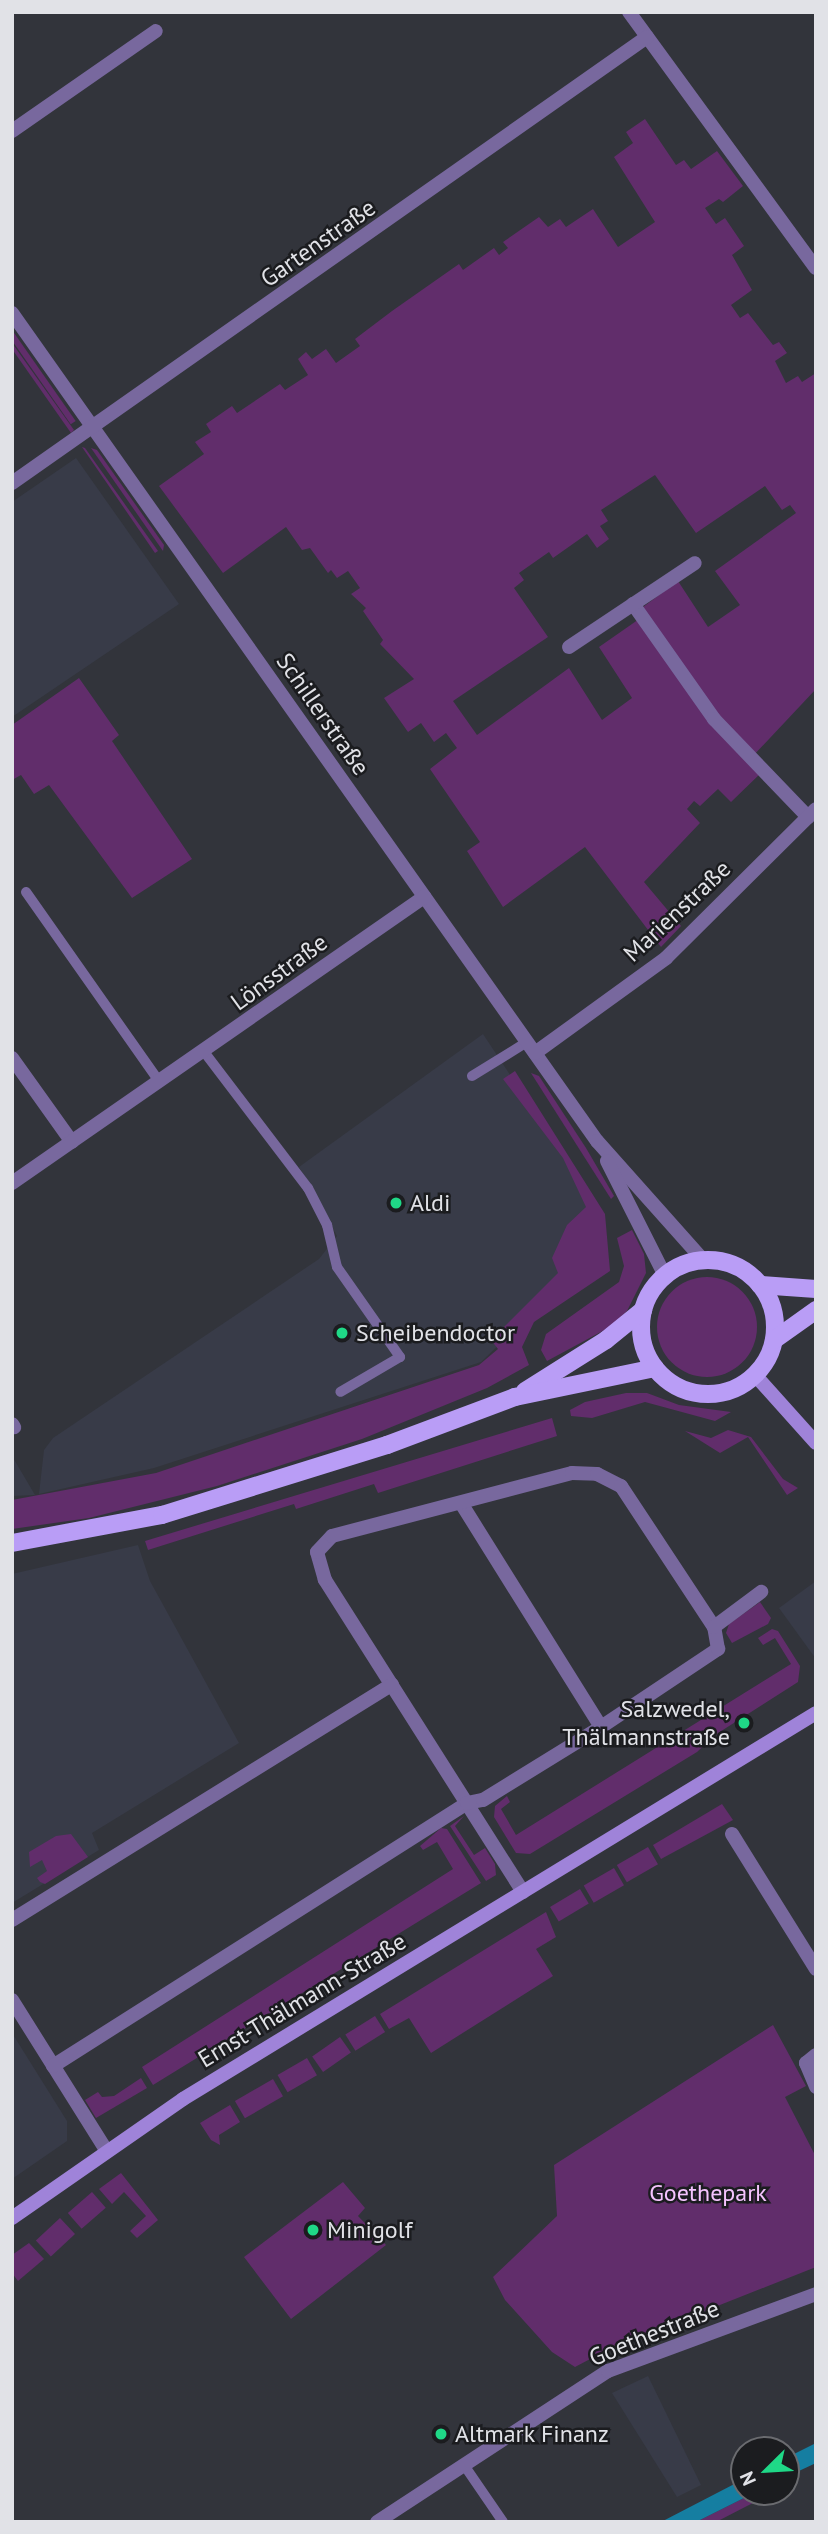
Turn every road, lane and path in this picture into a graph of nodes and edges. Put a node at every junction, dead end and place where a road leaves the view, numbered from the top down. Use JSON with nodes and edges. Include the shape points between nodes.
{"nodes":[{"id":1,"x":629,"y":12,"type":"edge"},
{"id":2,"x":156,"y":31,"type":"dead end"},
{"id":3,"x":647,"y":37,"type":"junction"},
{"id":4,"x":12,"y":131,"type":"edge"},
{"id":5,"x":816,"y":268,"type":"edge"},
{"id":6,"x":12,"y":313,"type":"edge"},
{"id":7,"x":93,"y":428,"type":"junction"},
{"id":8,"x":12,"y":483,"type":"edge"},
{"id":9,"x":695,"y":563,"type":"dead end"},
{"id":10,"x":633,"y":604,"type":"junction"},
{"id":11,"x":569,"y":647,"type":"dead end"},
{"id":12,"x":812,"y":813,"type":"edge"},
{"id":13,"x":26,"y":892,"type":"dead end"},
{"id":14,"x":424,"y":897,"type":"junction"},
{"id":15,"x":531,"y":1048,"type":"junction"},
{"id":16,"x":205,"y":1053,"type":"junction"},
{"id":17,"x":12,"y":1058,"type":"edge"},
{"id":18,"x":472,"y":1076,"type":"dead end"},
{"id":19,"x":158,"y":1080,"type":"junction"},
{"id":20,"x":597,"y":1141,"type":"junction"},
{"id":21,"x":72,"y":1142,"type":"junction"},
{"id":22,"x":12,"y":1184,"type":"edge"},
{"id":23,"x":703,"y":1260,"type":"junction"},
{"id":24,"x":665,"y":1276,"type":"junction"},
{"id":25,"x":760,"y":1285,"type":"junction"},
{"id":26,"x":816,"y":1289,"type":"edge"},
{"id":27,"x":643,"y":1310,"type":"junction"},
{"id":28,"x":816,"y":1310,"type":"edge"},
{"id":29,"x":774,"y":1340,"type":"junction"},
{"id":30,"x":655,"y":1368,"type":"junction"},
{"id":31,"x":755,"y":1375,"type":"junction"},
{"id":32,"x":340,"y":1392,"type":"dead end"},
{"id":33,"x":515,"y":1397,"type":"junction"},
{"id":34,"x":816,"y":1443,"type":"edge"},
{"id":35,"x":461,"y":1503,"type":"junction"},
{"id":36,"x":12,"y":1543,"type":"edge"},
{"id":37,"x":761,"y":1592,"type":"dead end"},
{"id":38,"x":714,"y":1627,"type":"junction"},
{"id":39,"x":392,"y":1684,"type":"junction"},
{"id":40,"x":816,"y":1713,"type":"edge"},
{"id":41,"x":601,"y":1727,"type":"junction"},
{"id":42,"x":467,"y":1803,"type":"junction"},
{"id":43,"x":732,"y":1834,"type":"dead end"},
{"id":44,"x":523,"y":1892,"type":"junction"},
{"id":45,"x":12,"y":1920,"type":"edge"},
{"id":46,"x":816,"y":1969,"type":"edge"},
{"id":47,"x":12,"y":2000,"type":"edge"},
{"id":48,"x":816,"y":2055,"type":"edge"},
{"id":49,"x":53,"y":2066,"type":"junction"},
{"id":50,"x":816,"y":2087,"type":"edge"},
{"id":51,"x":106,"y":2150,"type":"junction"},
{"id":52,"x":12,"y":2218,"type":"edge"},
{"id":53,"x":816,"y":2294,"type":"edge"},
{"id":54,"x":464,"y":2465,"type":"junction"},
{"id":55,"x":377,"y":2522,"type":"edge"},
{"id":56,"x":502,"y":2522,"type":"edge"}],
"edges":[{"from":1,"to":3,"type":"street"},
{"from":2,"to":4,"type":"street"},
{"from":3,"to":5,"type":"street"},
{"from":3,"to":7,"type":"street","name":"Gartenstraße"},
{"from":6,"to":7,"type":"street","name":"Schillerstraße"},
{"from":7,"to":8,"type":"street","name":"Gartenstraße"},
{"from":7,"to":14,"type":"street","name":"Schillerstraße"},
{"from":9,"to":10,"type":"street"},
{"from":10,"to":11,"type":"street"},
{"from":10,"to":12,"type":"street","name":"Marienstraße","via":[[713,719]]},
{"from":12,"to":15,"type":"street","name":"Marienstraße","via":[[667,958]]},
{"from":13,"to":19,"type":"lane"},
{"from":14,"to":15,"type":"street","name":"Schillerstraße"},
{"from":14,"to":16,"type":"street","name":"Lönsstraße"},
{"from":15,"to":18,"type":"lane"},
{"from":15,"to":20,"type":"street","name":"Schillerstraße"},
{"from":16,"to":19,"type":"street","name":"Lönsstraße"},
{"from":16,"to":32,"type":"lane","via":[[307,1188],[327,1226],[337,1268],[400,1357]]},
{"from":17,"to":21,"type":"street"},
{"from":19,"to":21,"type":"street","name":"Lönsstraße"},
{"from":20,"to":23,"type":"street","name":"Schillerstraße"},
{"from":20,"to":24,"type":"street","name":"Schillerstraße"},
{"from":21,"to":22,"type":"street","name":"Lönsstraße"},
{"from":23,"to":24,"type":"main road"},
{"from":23,"to":25,"type":"main road","via":[[735,1266]]},
{"from":24,"to":27,"type":"main road"},
{"from":25,"to":26,"type":"main road"},
{"from":25,"to":29,"type":"main road","via":[[773,1311]]},
{"from":27,"to":30,"type":"main road","via":[[642,1340]]},
{"from":27,"to":33,"type":"main road","via":[[606,1340]]},
{"from":28,"to":29,"type":"main road"},
{"from":29,"to":31,"type":"main road"},
{"from":30,"to":31,"type":"main road","via":[[677,1387],[706,1394],[735,1389]]},
{"from":30,"to":33,"type":"main road"},
{"from":31,"to":34,"type":"main road"},
{"from":33,"to":36,"type":"main road","via":[[387,1445],[216,1500],[116,1525]]},
{"from":35,"to":38,"type":"street","via":[[572,1473],[597,1474],[621,1486]]},
{"from":35,"to":39,"type":"street","via":[[332,1536],[317,1552],[325,1580]]},
{"from":35,"to":41,"type":"street"},
{"from":37,"to":38,"type":"street"},
{"from":38,"to":41,"type":"street","via":[[718,1649]]},
{"from":39,"to":42,"type":"street"},
{"from":39,"to":45,"type":"street"},
{"from":40,"to":44,"type":"main road","name":"Ernst-Thälmann-Straße"},
{"from":41,"to":42,"type":"street","via":[[483,1800]]},
{"from":42,"to":44,"type":"street"},
{"from":42,"to":49,"type":"street"},
{"from":43,"to":46,"type":"street"},
{"from":44,"to":51,"type":"main road","name":"Ernst-Thälmann-Straße"},
{"from":47,"to":49,"type":"street"},
{"from":48,"to":50,"type":"street","via":[[806,2063]]},
{"from":49,"to":51,"type":"street"},
{"from":51,"to":52,"type":"main road","name":"Ernst-Thälmann-Straße"},
{"from":53,"to":54,"type":"street","name":"Goethestraße","via":[[608,2371]]},
{"from":54,"to":55,"type":"street","name":"Goethestraße"},
{"from":54,"to":56,"type":"lane"}]}
